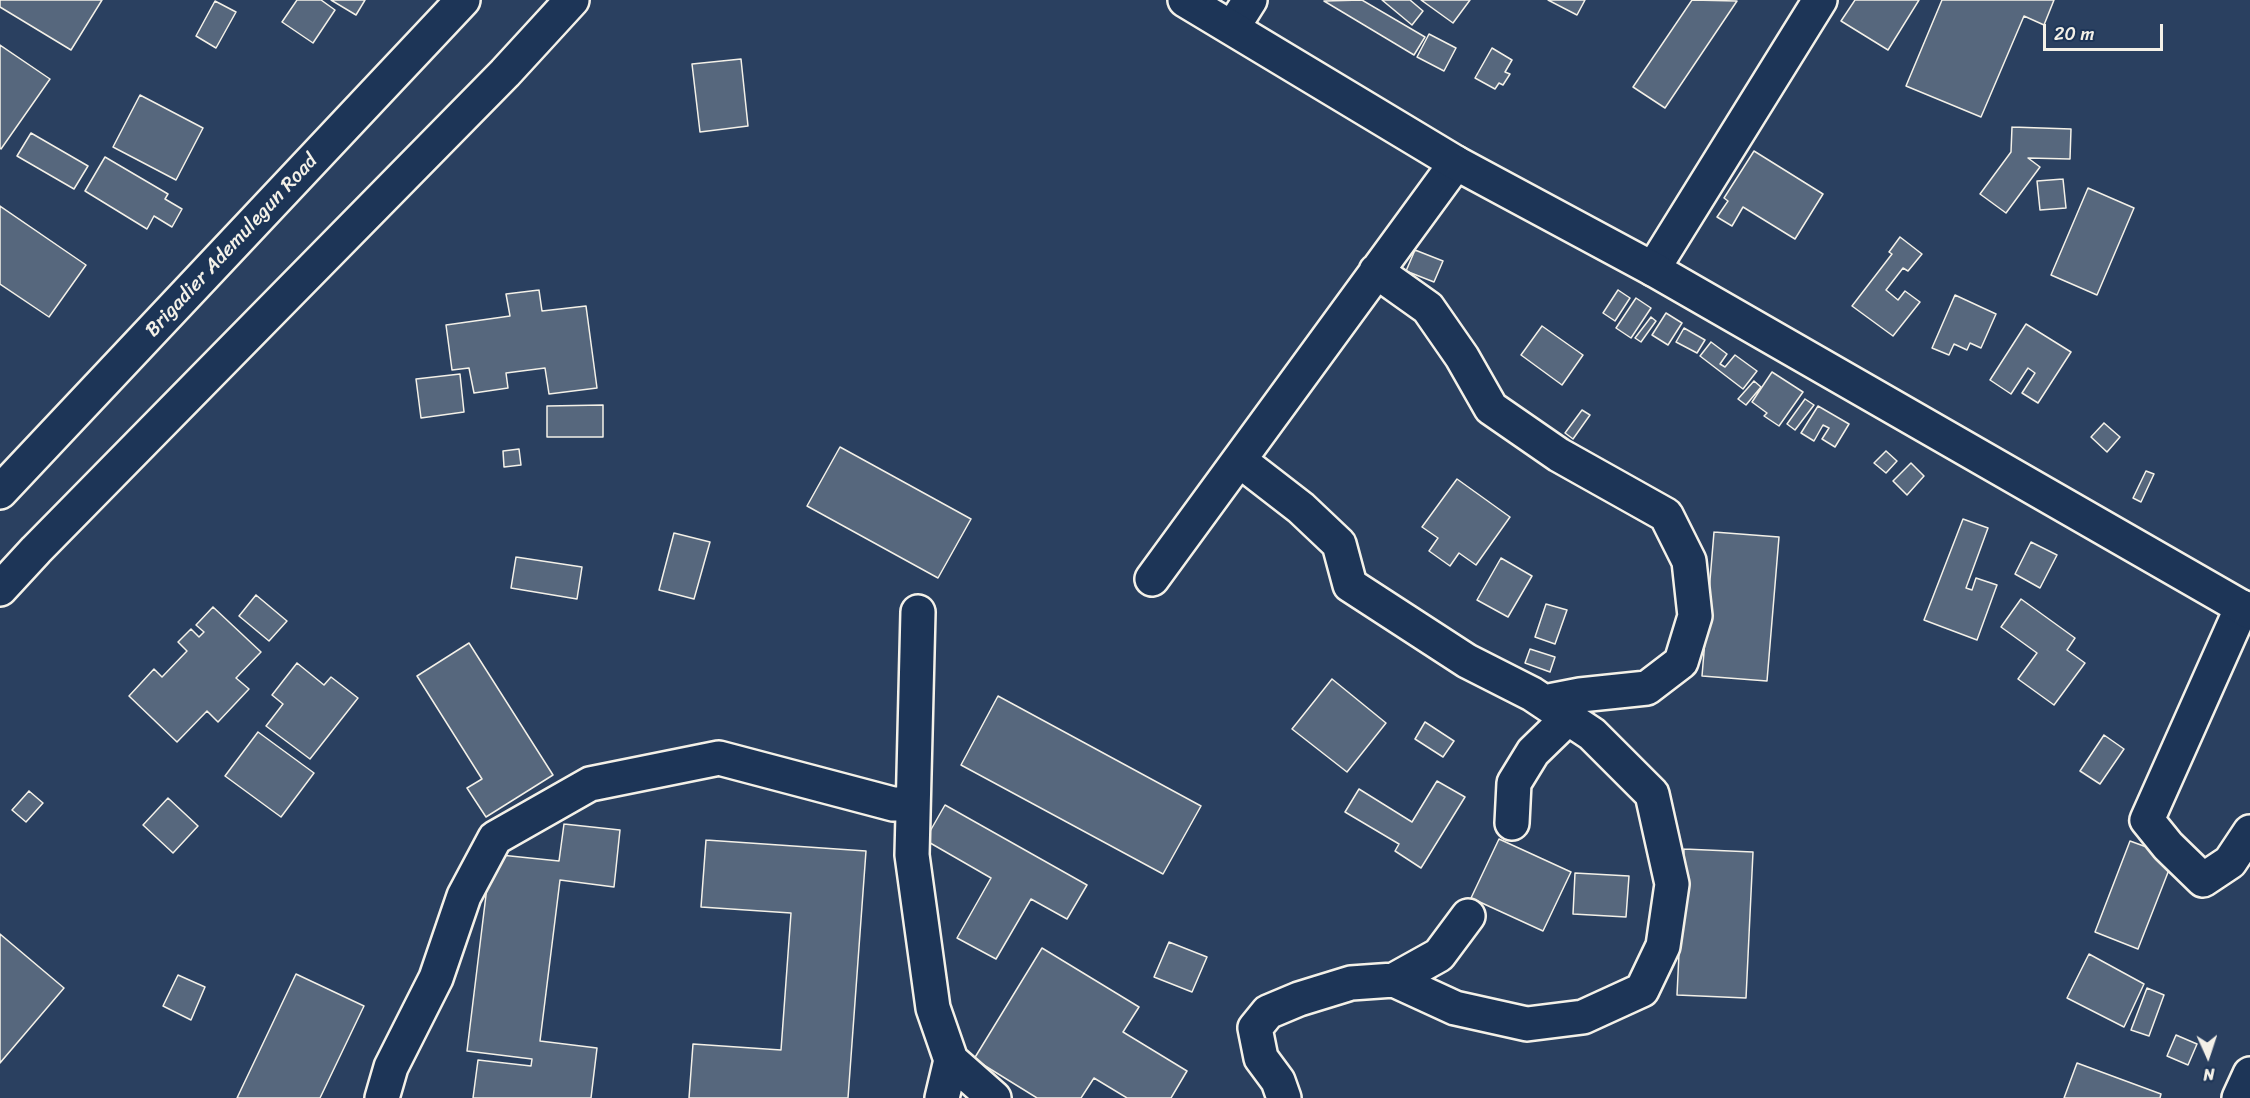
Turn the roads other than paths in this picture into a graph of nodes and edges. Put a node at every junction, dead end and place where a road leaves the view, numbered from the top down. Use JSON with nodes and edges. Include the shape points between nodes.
{"nodes":[{"id":1,"x":463,"y":0,"type":"edge"},
{"id":2,"x":572,"y":0,"type":"edge"},
{"id":3,"x":1185,"y":0,"type":"edge"},
{"id":4,"x":1250,"y":0,"type":"edge"},
{"id":5,"x":1820,"y":0,"type":"edge"},
{"id":6,"x":1233,"y":27,"type":"junction"},
{"id":7,"x":1456,"y":163,"type":"junction"},
{"id":8,"x":1653,"y":269,"type":"junction"},
{"id":9,"x":1376,"y":272,"type":"junction"},
{"id":10,"x":1239,"y":460,"type":"junction"},
{"id":11,"x":0,"y":492,"type":"edge"},
{"id":12,"x":1152,"y":579,"type":"dead end"},
{"id":13,"x":0,"y":589,"type":"edge"},
{"id":14,"x":2246,"y":610,"type":"edge"},
{"id":15,"x":918,"y":612,"type":"dead end"},
{"id":16,"x":1556,"y":710,"type":"junction"},
{"id":17,"x":914,"y":804,"type":"junction"},
{"id":18,"x":1512,"y":823,"type":"dead end"},
{"id":19,"x":2250,"y":832,"type":"edge"},
{"id":20,"x":1468,"y":916,"type":"dead end"},
{"id":21,"x":1394,"y":980,"type":"junction"},
{"id":22,"x":951,"y":1060,"type":"junction"},
{"id":23,"x":2250,"y":1074,"type":"edge"},
{"id":24,"x":382,"y":1098,"type":"edge"},
{"id":25,"x":942,"y":1098,"type":"edge"},
{"id":26,"x":994,"y":1098,"type":"edge"},
{"id":27,"x":1284,"y":1098,"type":"edge"},
{"id":28,"x":2239,"y":1098,"type":"edge"}],
"edges":[{"from":1,"to":11,"type":"street","name":"Brigadier Ademulegun Road"},
{"from":2,"to":13,"type":"street","via":[[505,74]]},
{"from":3,"to":6,"type":"street"},
{"from":4,"to":6,"type":"street"},
{"from":5,"to":8,"type":"street"},
{"from":6,"to":7,"type":"street"},
{"from":7,"to":8,"type":"street"},
{"from":7,"to":9,"type":"street"},
{"from":8,"to":14,"type":"street"},
{"from":9,"to":10,"type":"street"},
{"from":9,"to":16,"type":"street","via":[[1428,308],[1491,408],[1559,455],[1666,514],[1689,561],[1695,616],[1681,662],[1647,688],[1580,695]]},
{"from":10,"to":12,"type":"street"},
{"from":10,"to":16,"type":"street","via":[[1301,508],[1339,544],[1350,585],[1467,661]]},
{"from":14,"to":19,"type":"street","via":[[2147,820],[2203,880],[2230,862]]},
{"from":15,"to":17,"type":"street"},
{"from":16,"to":18,"type":"street","via":[[1514,783]]},
{"from":16,"to":21,"type":"street","via":[[1592,734],[1652,794],[1672,884],[1663,946],[1642,990],[1583,1017],[1527,1024],[1455,1008]]},
{"from":17,"to":22,"type":"street","via":[[912,855],[933,1008]]},
{"from":17,"to":24,"type":"street","via":[[893,804],[718,758],[590,784],[495,838],[464,896],[436,978],[391,1067]]},
{"from":20,"to":21,"type":"street","via":[[1439,955]]},
{"from":21,"to":27,"type":"street","via":[[1351,983],[1268,1012],[1255,1028],[1261,1058],[1278,1081]]},
{"from":22,"to":25,"type":"street"},
{"from":22,"to":26,"type":"street"},
{"from":23,"to":28,"type":"street"}]}
